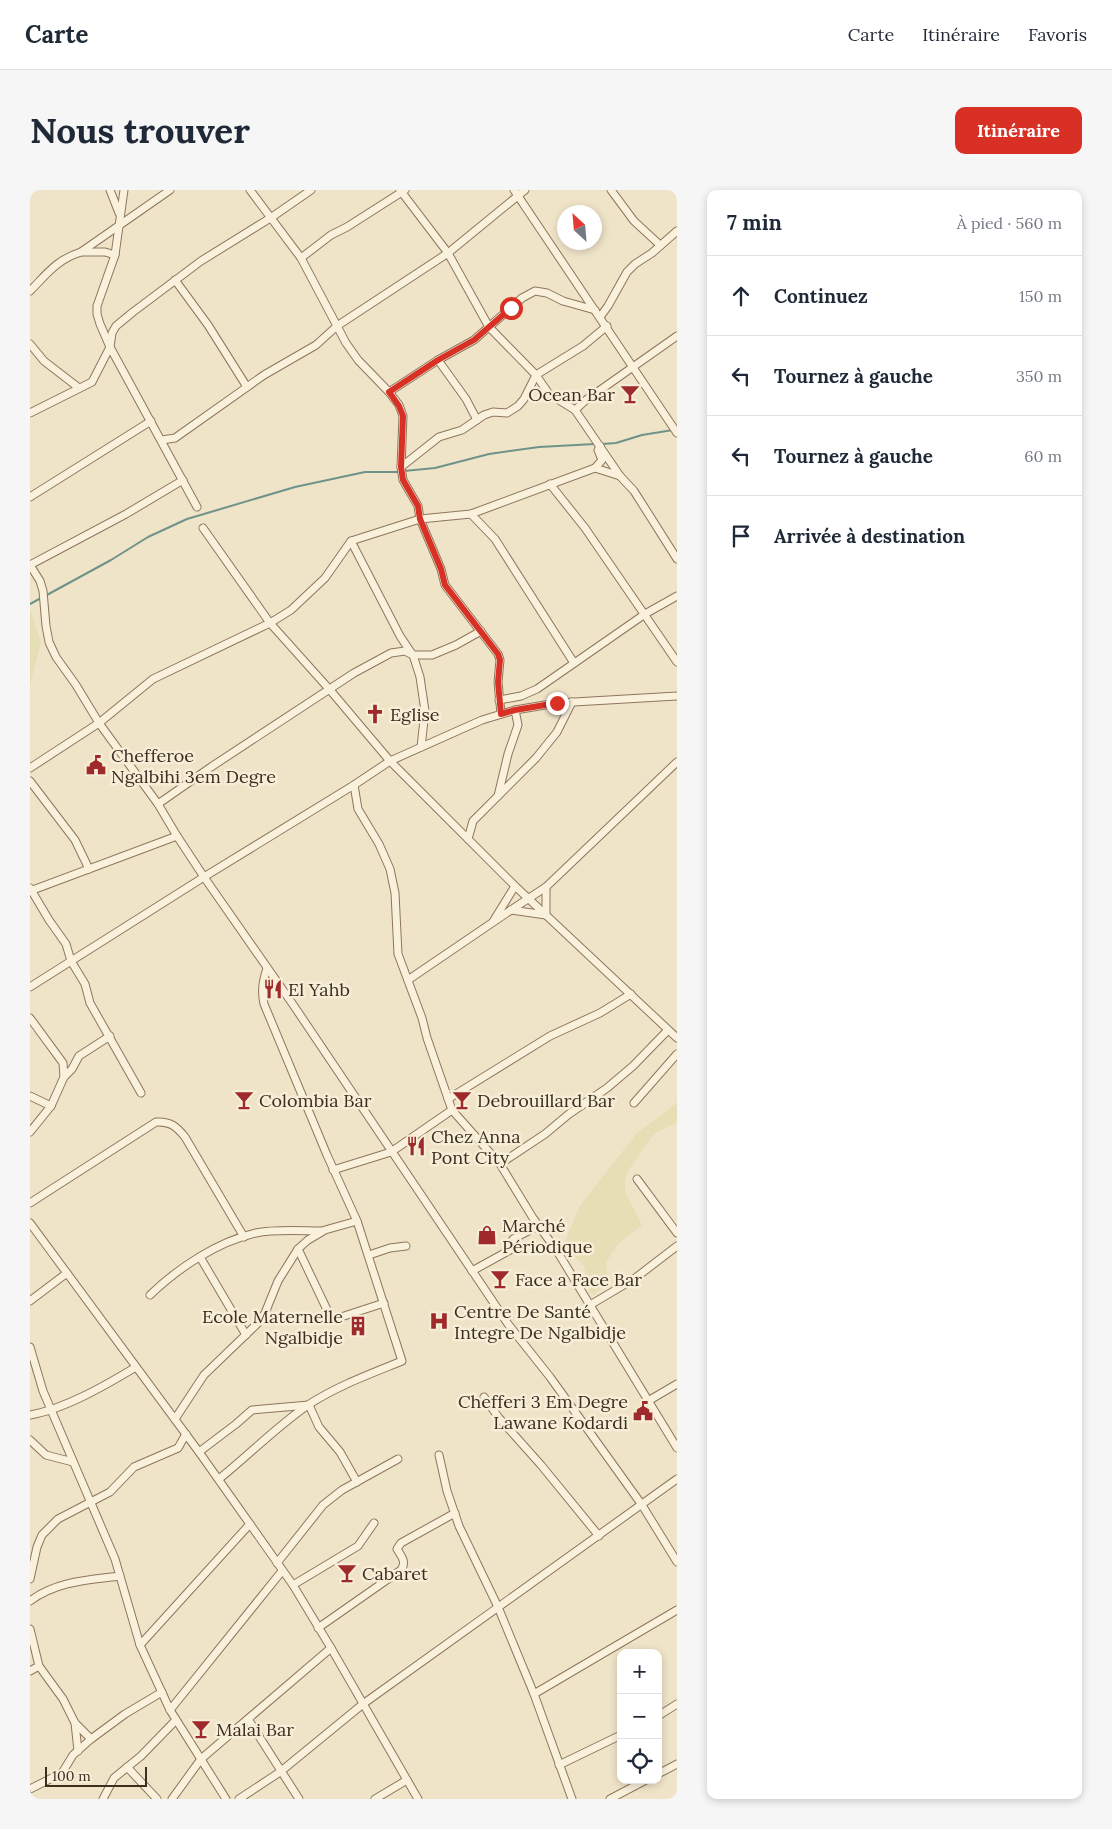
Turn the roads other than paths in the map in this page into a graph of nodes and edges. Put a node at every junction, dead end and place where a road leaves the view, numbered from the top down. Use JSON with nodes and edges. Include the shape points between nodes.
{"nodes":[{"id":1,"x":110,"y":190,"type":"edge"},
{"id":2,"x":124,"y":190,"type":"edge"},
{"id":3,"x":170,"y":190,"type":"edge"},
{"id":4,"x":250,"y":190,"type":"edge"},
{"id":5,"x":311,"y":190,"type":"edge"},
{"id":6,"x":525,"y":190,"type":"edge"},
{"id":7,"x":611,"y":190,"type":"edge"},
{"id":8,"x":402,"y":191,"type":"edge"},
{"id":9,"x":516,"y":192,"type":"edge"},
{"id":10,"x":120,"y":216,"type":"junction"},
{"id":11,"x":272,"y":217,"type":"junction"},
{"id":12,"x":119,"y":224,"type":"junction"},
{"id":13,"x":677,"y":231,"type":"edge"},
{"id":14,"x":660,"y":245,"type":"junction"},
{"id":15,"x":81,"y":252,"type":"junction"},
{"id":16,"x":448,"y":254,"type":"junction"},
{"id":17,"x":115,"y":255,"type":"junction"},
{"id":18,"x":301,"y":258,"type":"junction"},
{"id":19,"x":175,"y":280,"type":"junction"},
{"id":20,"x":30,"y":291,"type":"edge"},
{"id":21,"x":595,"y":310,"type":"junction"},
{"id":22,"x":600,"y":317,"type":"junction"},
{"id":23,"x":338,"y":326,"type":"junction"},
{"id":24,"x":607,"y":326,"type":"junction"},
{"id":25,"x":489,"y":327,"type":"junction"},
{"id":26,"x":677,"y":336,"type":"edge"},
{"id":27,"x":30,"y":344,"type":"edge"},
{"id":28,"x":110,"y":347,"type":"junction"},
{"id":29,"x":438,"y":360,"type":"junction"},
{"id":30,"x":634,"y":366,"type":"junction"},
{"id":31,"x":536,"y":376,"type":"junction"},
{"id":32,"x":247,"y":387,"type":"junction"},
{"id":33,"x":80,"y":388,"type":"junction"},
{"id":34,"x":389,"y":392,"type":"junction"},
{"id":35,"x":575,"y":410,"type":"junction"},
{"id":36,"x":30,"y":414,"type":"edge"},
{"id":37,"x":477,"y":420,"type":"junction"},
{"id":38,"x":151,"y":421,"type":"junction"},
{"id":39,"x":677,"y":432,"type":"edge"},
{"id":40,"x":162,"y":440,"type":"junction"},
{"id":41,"x":600,"y":446,"type":"junction"},
{"id":42,"x":401,"y":467,"type":"junction"},
{"id":43,"x":595,"y":468,"type":"junction"},
{"id":44,"x":620,"y":476,"type":"junction"},
{"id":45,"x":183,"y":480,"type":"junction"},
{"id":46,"x":550,"y":484,"type":"junction"},
{"id":47,"x":30,"y":497,"type":"edge"},
{"id":48,"x":197,"y":507,"type":"dead end"},
{"id":49,"x":471,"y":514,"type":"junction"},
{"id":50,"x":420,"y":519,"type":"junction"},
{"id":51,"x":203,"y":528,"type":"dead end"},
{"id":52,"x":351,"y":541,"type":"junction"},
{"id":53,"x":677,"y":559,"type":"edge"},
{"id":54,"x":677,"y":596,"type":"edge"},
{"id":55,"x":645,"y":614,"type":"junction"},
{"id":56,"x":270,"y":623,"type":"junction"},
{"id":57,"x":481,"y":631,"type":"junction"},
{"id":58,"x":412,"y":655,"type":"junction"},
{"id":59,"x":677,"y":662,"type":"edge"},
{"id":60,"x":574,"y":663,"type":"junction"},
{"id":61,"x":330,"y":690,"type":"junction"},
{"id":62,"x":677,"y":696,"type":"edge"},
{"id":63,"x":498,"y":700,"type":"junction"},
{"id":64,"x":572,"y":702,"type":"junction"},
{"id":65,"x":515,"y":710,"type":"junction"},
{"id":66,"x":501,"y":714,"type":"junction"},
{"id":67,"x":99,"y":723,"type":"junction"},
{"id":68,"x":421,"y":747,"type":"junction"},
{"id":69,"x":390,"y":761,"type":"junction"},
{"id":70,"x":677,"y":762,"type":"edge"},
{"id":71,"x":30,"y":768,"type":"edge"},
{"id":72,"x":30,"y":781,"type":"edge"},
{"id":73,"x":354,"y":785,"type":"junction"},
{"id":74,"x":498,"y":796,"type":"junction"},
{"id":75,"x":158,"y":804,"type":"junction"},
{"id":76,"x":177,"y":836,"type":"junction"},
{"id":77,"x":468,"y":839,"type":"junction"},
{"id":78,"x":89,"y":869,"type":"junction"},
{"id":79,"x":204,"y":877,"type":"junction"},
{"id":80,"x":515,"y":886,"type":"junction"},
{"id":81,"x":546,"y":888,"type":"junction"},
{"id":82,"x":30,"y":890,"type":"edge"},
{"id":83,"x":528,"y":898,"type":"junction"},
{"id":84,"x":510,"y":910,"type":"junction"},
{"id":85,"x":546,"y":915,"type":"junction"},
{"id":86,"x":492,"y":922,"type":"junction"},
{"id":87,"x":71,"y":961,"type":"junction"},
{"id":88,"x":268,"y":968,"type":"junction"},
{"id":89,"x":408,"y":980,"type":"junction"},
{"id":90,"x":622,"y":986,"type":"junction"},
{"id":91,"x":30,"y":987,"type":"edge"},
{"id":92,"x":631,"y":994,"type":"junction"},
{"id":93,"x":620,"y":999,"type":"junction"},
{"id":94,"x":30,"y":1018,"type":"edge"},
{"id":95,"x":668,"y":1030,"type":"junction"},
{"id":96,"x":110,"y":1036,"type":"junction"},
{"id":97,"x":677,"y":1038,"type":"edge"},
{"id":98,"x":677,"y":1054,"type":"edge"},
{"id":99,"x":62,"y":1063,"type":"junction"},
{"id":100,"x":72,"y":1069,"type":"junction"},
{"id":101,"x":64,"y":1077,"type":"junction"},
{"id":102,"x":141,"y":1093,"type":"dead end"},
{"id":103,"x":30,"y":1096,"type":"edge"},
{"id":104,"x":448,"y":1099,"type":"junction"},
{"id":105,"x":634,"y":1103,"type":"dead end"},
{"id":106,"x":51,"y":1106,"type":"junction"},
{"id":107,"x":452,"y":1110,"type":"junction"},
{"id":108,"x":30,"y":1132,"type":"edge"},
{"id":109,"x":391,"y":1152,"type":"junction"},
{"id":110,"x":500,"y":1164,"type":"junction"},
{"id":111,"x":333,"y":1170,"type":"junction"},
{"id":112,"x":637,"y":1179,"type":"dead end"},
{"id":113,"x":30,"y":1203,"type":"edge"},
{"id":114,"x":357,"y":1221,"type":"junction"},
{"id":115,"x":30,"y":1223,"type":"edge"},
{"id":116,"x":538,"y":1226,"type":"junction"},
{"id":117,"x":325,"y":1230,"type":"junction"},
{"id":118,"x":677,"y":1233,"type":"edge"},
{"id":119,"x":244,"y":1236,"type":"junction"},
{"id":120,"x":406,"y":1246,"type":"dead end"},
{"id":121,"x":677,"y":1246,"type":"edge"},
{"id":122,"x":298,"y":1249,"type":"junction"},
{"id":123,"x":369,"y":1255,"type":"junction"},
{"id":124,"x":200,"y":1257,"type":"junction"},
{"id":125,"x":472,"y":1271,"type":"junction"},
{"id":126,"x":67,"y":1273,"type":"junction"},
{"id":127,"x":150,"y":1294,"type":"dead end"},
{"id":128,"x":30,"y":1301,"type":"edge"},
{"id":129,"x":384,"y":1302,"type":"junction"},
{"id":130,"x":590,"y":1305,"type":"junction"},
{"id":131,"x":246,"y":1335,"type":"junction"},
{"id":132,"x":30,"y":1347,"type":"edge"},
{"id":133,"x":136,"y":1367,"type":"junction"},
{"id":134,"x":677,"y":1384,"type":"edge"},
{"id":135,"x":484,"y":1397,"type":"dead end"},
{"id":136,"x":648,"y":1401,"type":"junction"},
{"id":137,"x":309,"y":1405,"type":"junction"},
{"id":138,"x":51,"y":1409,"type":"junction"},
{"id":139,"x":30,"y":1415,"type":"edge"},
{"id":140,"x":175,"y":1418,"type":"junction"},
{"id":141,"x":186,"y":1434,"type":"junction"},
{"id":142,"x":30,"y":1440,"type":"edge"},
{"id":143,"x":677,"y":1448,"type":"edge"},
{"id":144,"x":199,"y":1452,"type":"junction"},
{"id":145,"x":440,"y":1455,"type":"dead end"},
{"id":146,"x":398,"y":1459,"type":"dead end"},
{"id":147,"x":72,"y":1462,"type":"junction"},
{"id":148,"x":219,"y":1479,"type":"junction"},
{"id":149,"x":677,"y":1479,"type":"edge"},
{"id":150,"x":357,"y":1482,"type":"junction"},
{"id":151,"x":90,"y":1501,"type":"junction"},
{"id":152,"x":642,"y":1505,"type":"junction"},
{"id":153,"x":455,"y":1514,"type":"junction"},
{"id":154,"x":374,"y":1523,"type":"dead end"},
{"id":155,"x":250,"y":1524,"type":"junction"},
{"id":156,"x":599,"y":1536,"type":"junction"},
{"id":157,"x":677,"y":1562,"type":"edge"},
{"id":158,"x":277,"y":1563,"type":"junction"},
{"id":159,"x":282,"y":1571,"type":"junction"},
{"id":160,"x":120,"y":1576,"type":"junction"},
{"id":161,"x":30,"y":1579,"type":"edge"},
{"id":162,"x":293,"y":1585,"type":"junction"},
{"id":163,"x":30,"y":1601,"type":"edge"},
{"id":164,"x":498,"y":1607,"type":"junction"},
{"id":165,"x":677,"y":1610,"type":"edge"},
{"id":166,"x":318,"y":1628,"type":"junction"},
{"id":167,"x":30,"y":1629,"type":"edge"},
{"id":168,"x":140,"y":1644,"type":"junction"},
{"id":169,"x":331,"y":1648,"type":"junction"},
{"id":170,"x":39,"y":1666,"type":"junction"},
{"id":171,"x":30,"y":1671,"type":"edge"},
{"id":172,"x":162,"y":1692,"type":"junction"},
{"id":173,"x":534,"y":1694,"type":"junction"},
{"id":174,"x":364,"y":1704,"type":"junction"},
{"id":175,"x":677,"y":1704,"type":"edge"},
{"id":176,"x":170,"y":1710,"type":"junction"},
{"id":177,"x":662,"y":1713,"type":"edge"},
{"id":178,"x":248,"y":1719,"type":"junction"},
{"id":179,"x":176,"y":1720,"type":"junction"},
{"id":180,"x":75,"y":1723,"type":"junction"},
{"id":181,"x":617,"y":1737,"type":"edge"},
{"id":182,"x":91,"y":1739,"type":"junction"},
{"id":183,"x":78,"y":1750,"type":"junction"},
{"id":184,"x":201,"y":1759,"type":"junction"},
{"id":185,"x":677,"y":1764,"type":"edge"},
{"id":186,"x":559,"y":1765,"type":"junction"},
{"id":187,"x":127,"y":1767,"type":"junction"},
{"id":188,"x":280,"y":1772,"type":"junction"},
{"id":189,"x":662,"y":1772,"type":"edge"},
{"id":190,"x":407,"y":1780,"type":"junction"},
{"id":191,"x":638,"y":1784,"type":"edge"},
{"id":192,"x":30,"y":1790,"type":"edge"},
{"id":193,"x":103,"y":1799,"type":"edge"},
{"id":194,"x":157,"y":1799,"type":"edge"},
{"id":195,"x":172,"y":1799,"type":"edge"},
{"id":196,"x":226,"y":1799,"type":"edge"},
{"id":197,"x":239,"y":1799,"type":"edge"},
{"id":198,"x":299,"y":1799,"type":"edge"},
{"id":199,"x":375,"y":1799,"type":"edge"},
{"id":200,"x":418,"y":1799,"type":"edge"},
{"id":201,"x":572,"y":1799,"type":"edge"},
{"id":202,"x":610,"y":1799,"type":"edge"}],
"edges":[{"from":1,"to":10,"type":"street"},
{"from":2,"to":10,"type":"street"},
{"from":3,"to":12,"type":"street"},
{"from":4,"to":11,"type":"street"},
{"from":5,"to":11,"type":"street"},
{"from":6,"to":9,"type":"street"},
{"from":7,"to":14,"type":"street","via":[[634,222]]},
{"from":8,"to":16,"type":"street"},
{"from":8,"to":18,"type":"street","via":[[331,235]]},
{"from":9,"to":16,"type":"street"},
{"from":9,"to":21,"type":"street"},
{"from":10,"to":12,"type":"street"},
{"from":11,"to":18,"type":"street"},
{"from":11,"to":19,"type":"street"},
{"from":12,"to":15,"type":"street"},
{"from":12,"to":17,"type":"street"},
{"from":13,"to":14,"type":"street"},
{"from":14,"to":22,"type":"street","via":[[627,272]]},
{"from":15,"to":17,"type":"street"},
{"from":15,"to":20,"type":"street","via":[[65,258]]},
{"from":16,"to":23,"type":"street"},
{"from":16,"to":25,"type":"street"},
{"from":17,"to":28,"type":"street","via":[[97,306],[100,324]]},
{"from":18,"to":23,"type":"street"},
{"from":19,"to":28,"type":"street","via":[[116,326]]},
{"from":19,"to":32,"type":"street"},
{"from":21,"to":22,"type":"street"},
{"from":21,"to":25,"type":"street","via":[[536,290]]},
{"from":22,"to":24,"type":"street"},
{"from":23,"to":32,"type":"street","via":[[316,345]]},
{"from":23,"to":34,"type":"street","via":[[358,360]]},
{"from":24,"to":30,"type":"street"},
{"from":24,"to":31,"type":"street","via":[[583,346]]},
{"from":25,"to":29,"type":"street","via":[[474,340]]},
{"from":25,"to":31,"type":"street"},
{"from":26,"to":30,"type":"street"},
{"from":27,"to":33,"type":"street","via":[[44,361]]},
{"from":28,"to":33,"type":"street","via":[[92,382]]},
{"from":28,"to":38,"type":"street"},
{"from":29,"to":34,"type":"street"},
{"from":29,"to":37,"type":"street","via":[[466,398]]},
{"from":30,"to":35,"type":"street"},
{"from":30,"to":39,"type":"street"},
{"from":31,"to":35,"type":"street","via":[[549,394]]},
{"from":31,"to":37,"type":"street","via":[[518,406],[507,413],[491,412]]},
{"from":32,"to":40,"type":"street","via":[[174,438]]},
{"from":33,"to":36,"type":"street"},
{"from":34,"to":42,"type":"street","via":[[403,416]]},
{"from":35,"to":41,"type":"street"},
{"from":37,"to":42,"type":"street","via":[[462,430],[439,438]]},
{"from":38,"to":40,"type":"street"},
{"from":38,"to":47,"type":"street"},
{"from":40,"to":45,"type":"street"},
{"from":41,"to":43,"type":"street","via":[[598,450],[602,460]]},
{"from":41,"to":44,"type":"street"},
{"from":42,"to":50,"type":"street","via":[[403,480],[418,506]]},
{"from":43,"to":44,"type":"street"},
{"from":43,"to":46,"type":"street"},
{"from":44,"to":53,"type":"street","via":[[634,491]]},
{"from":45,"to":48,"type":"street"},
{"from":45,"to":67,"type":"street","via":[[30,565],[43,591],[49,642]]},
{"from":46,"to":49,"type":"street"},
{"from":46,"to":55,"type":"street"},
{"from":49,"to":50,"type":"street"},
{"from":49,"to":60,"type":"street","via":[[495,539]]},
{"from":50,"to":52,"type":"street"},
{"from":50,"to":57,"type":"street","via":[[445,585]]},
{"from":51,"to":56,"type":"street"},
{"from":52,"to":56,"type":"street","via":[[325,578],[291,610]]},
{"from":52,"to":58,"type":"street"},
{"from":54,"to":55,"type":"street"},
{"from":55,"to":59,"type":"street"},
{"from":55,"to":60,"type":"street"},
{"from":56,"to":61,"type":"street"},
{"from":56,"to":67,"type":"street","via":[[153,679]]},
{"from":57,"to":58,"type":"street","via":[[432,654]]},
{"from":57,"to":63,"type":"street","via":[[500,660]]},
{"from":58,"to":61,"type":"street","via":[[405,651],[391,653],[354,672]]},
{"from":58,"to":68,"type":"street","via":[[420,677],[425,711]]},
{"from":60,"to":63,"type":"street","via":[[537,689]]},
{"from":61,"to":69,"type":"street"},
{"from":61,"to":75,"type":"street"},
{"from":62,"to":64,"type":"street"},
{"from":63,"to":66,"type":"street"},
{"from":64,"to":65,"type":"street"},
{"from":64,"to":74,"type":"street","via":[[557,732]]},
{"from":65,"to":66,"type":"street"},
{"from":65,"to":74,"type":"street","via":[[518,724]]},
{"from":66,"to":68,"type":"street"},
{"from":67,"to":71,"type":"street"},
{"from":67,"to":75,"type":"street"},
{"from":68,"to":69,"type":"street"},
{"from":69,"to":73,"type":"street"},
{"from":69,"to":77,"type":"street"},
{"from":70,"to":81,"type":"street"},
{"from":72,"to":78,"type":"street","via":[[75,840]]},
{"from":73,"to":79,"type":"street"},
{"from":73,"to":89,"type":"street","via":[[358,809],[379,844],[393,880],[398,954]]},
{"from":74,"to":77,"type":"street","via":[[473,821]]},
{"from":75,"to":76,"type":"street"},
{"from":76,"to":78,"type":"street"},
{"from":76,"to":79,"type":"street"},
{"from":77,"to":80,"type":"street"},
{"from":78,"to":82,"type":"street"},
{"from":79,"to":87,"type":"street"},
{"from":79,"to":88,"type":"street"},
{"from":80,"to":83,"type":"street"},
{"from":80,"to":86,"type":"street"},
{"from":81,"to":83,"type":"street"},
{"from":81,"to":85,"type":"street"},
{"from":82,"to":87,"type":"street","via":[[66,944]]},
{"from":83,"to":84,"type":"street"},
{"from":83,"to":85,"type":"street"},
{"from":84,"to":85,"type":"street"},
{"from":84,"to":86,"type":"street"},
{"from":85,"to":90,"type":"street"},
{"from":86,"to":89,"type":"street"},
{"from":87,"to":91,"type":"street"},
{"from":87,"to":96,"type":"street","via":[[85,984],[90,1003]]},
{"from":88,"to":109,"type":"street"},
{"from":88,"to":111,"type":"street","via":[[262,983],[264,1004]]},
{"from":89,"to":104,"type":"street"},
{"from":90,"to":92,"type":"street"},
{"from":90,"to":93,"type":"street"},
{"from":92,"to":93,"type":"street"},
{"from":92,"to":95,"type":"street"},
{"from":93,"to":104,"type":"street","via":[[600,1013],[550,1036]]},
{"from":94,"to":99,"type":"street"},
{"from":95,"to":97,"type":"street"},
{"from":95,"to":110,"type":"street","via":[[634,1066],[607,1088]]},
{"from":96,"to":100,"type":"street","via":[[79,1056]]},
{"from":96,"to":102,"type":"street"},
{"from":98,"to":105,"type":"street"},
{"from":99,"to":100,"type":"street"},
{"from":99,"to":101,"type":"street"},
{"from":100,"to":101,"type":"street"},
{"from":101,"to":106,"type":"street"},
{"from":103,"to":106,"type":"street"},
{"from":104,"to":107,"type":"street"},
{"from":106,"to":108,"type":"street"},
{"from":107,"to":109,"type":"street"},
{"from":107,"to":110,"type":"street"},
{"from":109,"to":111,"type":"street"},
{"from":109,"to":125,"type":"street"},
{"from":110,"to":116,"type":"street"},
{"from":111,"to":114,"type":"street"},
{"from":112,"to":118,"type":"street"},
{"from":113,"to":119,"type":"street","via":[[156,1122],[167,1121],[185,1137]]},
{"from":114,"to":117,"type":"street"},
{"from":114,"to":123,"type":"street"},
{"from":115,"to":126,"type":"street"},
{"from":116,"to":125,"type":"street","via":[[513,1239],[511,1248],[505,1253]]},
{"from":116,"to":130,"type":"street"},
{"from":117,"to":119,"type":"street"},
{"from":117,"to":122,"type":"street"},
{"from":119,"to":124,"type":"street"},
{"from":120,"to":123,"type":"street"},
{"from":121,"to":130,"type":"street","via":[[634,1279]]},
{"from":122,"to":129,"type":"street","via":[[331,1318]]},
{"from":122,"to":131,"type":"street","via":[[278,1281],[265,1313]]},
{"from":123,"to":129,"type":"street"},
{"from":124,"to":127,"type":"street","via":[[175,1272]]},
{"from":124,"to":131,"type":"street"},
{"from":125,"to":152,"type":"street"},
{"from":126,"to":128,"type":"street"},
{"from":126,"to":133,"type":"street"},
{"from":129,"to":137,"type":"street","via":[[402,1361]]},
{"from":130,"to":136,"type":"street"},
{"from":131,"to":140,"type":"street","via":[[204,1375]]},
{"from":132,"to":138,"type":"street"},
{"from":133,"to":138,"type":"street","via":[[104,1386]]},
{"from":133,"to":140,"type":"street"},
{"from":134,"to":136,"type":"street"},
{"from":135,"to":156,"type":"street"},
{"from":136,"to":143,"type":"street"},
{"from":137,"to":144,"type":"street","via":[[252,1410]]},
{"from":137,"to":148,"type":"street"},
{"from":137,"to":150,"type":"street","via":[[319,1427],[340,1452]]},
{"from":138,"to":139,"type":"street"},
{"from":138,"to":147,"type":"street"},
{"from":140,"to":141,"type":"street"},
{"from":141,"to":144,"type":"street"},
{"from":141,"to":151,"type":"street","via":[[178,1448],[134,1467],[110,1492]]},
{"from":142,"to":147,"type":"street","via":[[46,1455]]},
{"from":144,"to":148,"type":"street"},
{"from":145,"to":153,"type":"street"},
{"from":146,"to":150,"type":"street"},
{"from":147,"to":151,"type":"street"},
{"from":148,"to":155,"type":"street"},
{"from":149,"to":152,"type":"street"},
{"from":150,"to":158,"type":"street","via":[[323,1505]]},
{"from":151,"to":160,"type":"street"},
{"from":151,"to":161,"type":"street","via":[[58,1519],[42,1535]]},
{"from":152,"to":156,"type":"street"},
{"from":152,"to":157,"type":"street"},
{"from":153,"to":164,"type":"street"},
{"from":153,"to":166,"type":"street","via":[[401,1543],[396,1549],[404,1563],[402,1570]]},
{"from":154,"to":162,"type":"street","via":[[358,1546]]},
{"from":155,"to":158,"type":"street"},
{"from":155,"to":168,"type":"street"},
{"from":156,"to":164,"type":"street"},
{"from":158,"to":159,"type":"street"},
{"from":159,"to":162,"type":"street"},
{"from":159,"to":176,"type":"street"},
{"from":160,"to":163,"type":"street","via":[[76,1581],[41,1593]]},
{"from":160,"to":168,"type":"street"},
{"from":162,"to":166,"type":"street"},
{"from":164,"to":173,"type":"street"},
{"from":164,"to":174,"type":"street"},
{"from":165,"to":173,"type":"street"},
{"from":166,"to":169,"type":"street"},
{"from":167,"to":170,"type":"street"},
{"from":168,"to":172,"type":"street"},
{"from":169,"to":174,"type":"street"},
{"from":169,"to":178,"type":"street"},
{"from":170,"to":171,"type":"street"},
{"from":170,"to":180,"type":"street","via":[[63,1699]]},
{"from":172,"to":176,"type":"street"},
{"from":172,"to":182,"type":"street"},
{"from":173,"to":186,"type":"street"},
{"from":174,"to":188,"type":"street"},
{"from":174,"to":190,"type":"street"},
{"from":175,"to":177,"type":"street"},
{"from":176,"to":179,"type":"street"},
{"from":178,"to":184,"type":"street"},
{"from":178,"to":188,"type":"street"},
{"from":179,"to":184,"type":"street"},
{"from":179,"to":187,"type":"street"},
{"from":180,"to":182,"type":"street"},
{"from":180,"to":183,"type":"street"},
{"from":181,"to":186,"type":"street"},
{"from":182,"to":183,"type":"street"},
{"from":183,"to":192,"type":"street","via":[[62,1773]]},
{"from":184,"to":195,"type":"street"},
{"from":184,"to":196,"type":"street"},
{"from":185,"to":189,"type":"street"},
{"from":186,"to":201,"type":"street"},
{"from":187,"to":193,"type":"street","via":[[114,1778]]},
{"from":187,"to":194,"type":"street"},
{"from":188,"to":197,"type":"street"},
{"from":188,"to":198,"type":"street"},
{"from":190,"to":199,"type":"street"},
{"from":190,"to":200,"type":"street"},
{"from":191,"to":202,"type":"street"}]}
